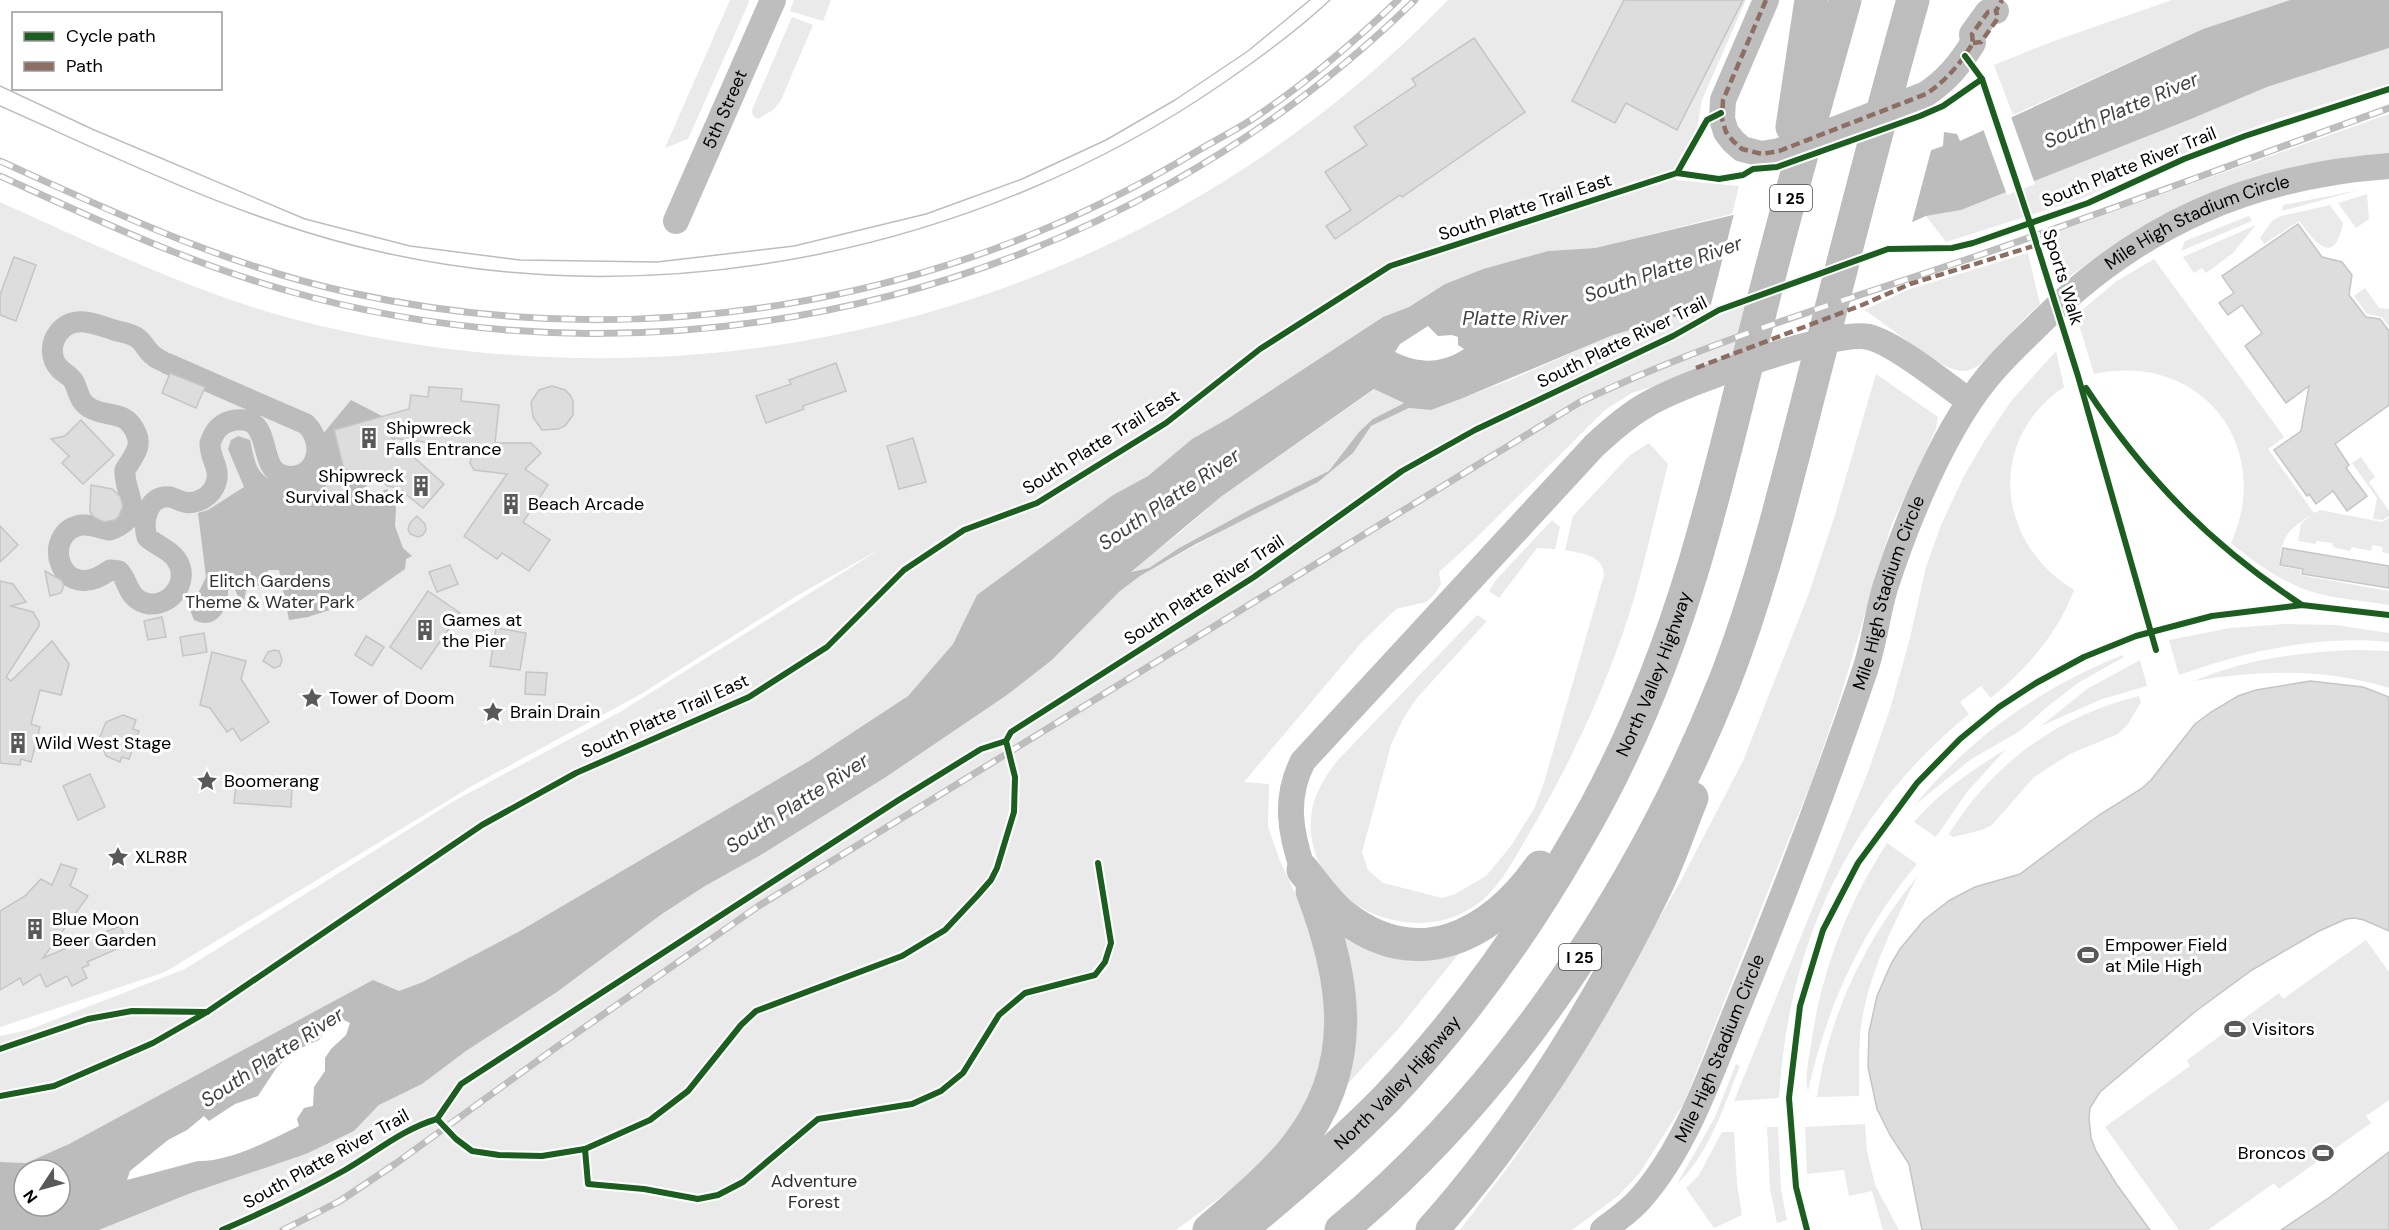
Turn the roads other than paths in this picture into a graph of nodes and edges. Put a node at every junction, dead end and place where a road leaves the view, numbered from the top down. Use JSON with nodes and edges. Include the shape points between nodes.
{"nodes":[{"id":1,"x":773,"y":0,"type":"edge"},
{"id":2,"x":1766,"y":0,"type":"edge"},
{"id":3,"x":1811,"y":0,"type":"edge"},
{"id":4,"x":1845,"y":0,"type":"edge"},
{"id":5,"x":1913,"y":0,"type":"edge"},
{"id":6,"x":1934,"y":0,"type":"edge"},
{"id":7,"x":1999,"y":5,"type":"edge"},
{"id":8,"x":1905,"y":57,"type":"junction"},
{"id":9,"x":1810,"y":90,"type":"junction"},
{"id":10,"x":2389,"y":166,"type":"edge"},
{"id":11,"x":676,"y":220,"type":"dead end"},
{"id":12,"x":1969,"y":401,"type":"junction"},
{"id":13,"x":1742,"y":633,"type":"junction"},
{"id":14,"x":1658,"y":670,"type":"junction"},
{"id":15,"x":1303,"y":870,"type":"junction"},
{"id":16,"x":1209,"y":1230,"type":"edge"},
{"id":17,"x":1240,"y":1230,"type":"edge"},
{"id":18,"x":1341,"y":1230,"type":"edge"},
{"id":19,"x":1432,"y":1230,"type":"edge"},
{"id":20,"x":1603,"y":1230,"type":"edge"}],
"edges":[{"from":1,"to":11,"type":"street","name":"5th Street"},
{"from":2,"to":7,"type":"street","via":[[1721,109],[1726,132],[1742,148],[1754,153],[1779,151],[1926,94],[1954,72],[1973,43],[1981,42],[1998,18]]},
{"from":3,"to":9,"type":"highway"},
{"from":4,"to":9,"type":"highway"},
{"from":5,"to":8,"type":"highway"},
{"from":6,"to":8,"type":"highway"},
{"from":8,"to":13,"type":"highway","number":"I 25","via":[[1850,232],[1775,528]]},
{"from":9,"to":14,"type":"highway","name":"North Valley Highway","via":[[1760,312],[1695,563]]},
{"from":10,"to":12,"type":"street","name":"Mile High Stadium Circle","via":[[2284,183],[2218,202],[2162,229],[2127,249],[2080,285],[2010,352]]},
{"from":12,"to":15,"type":"street","via":[[1887,344],[1857,336],[1781,353],[1730,370],[1634,412],[1594,446],[1303,761],[1290,801],[1290,823]]},
{"from":12,"to":20,"type":"street","name":"Mile High Stadium Circle","via":[[1920,494],[1885,588],[1867,664],[1839,745],[1766,939],[1695,1109],[1651,1185],[1627,1212]]},
{"from":13,"to":18,"type":"highway","number":"I 25","via":[[1699,741],[1591,941],[1506,1062],[1436,1141]]},
{"from":13,"to":19,"type":"highway","via":[[1711,749],[1656,885],[1590,1011],[1495,1156]]},
{"from":14,"to":15,"type":"highway","via":[[1550,854],[1508,906],[1477,930],[1427,944],[1369,933],[1340,913]]},
{"from":14,"to":17,"type":"highway","name":"North Valley Highway","via":[[1622,753],[1576,842],[1497,964],[1419,1063],[1386,1098],[1341,1143]]},
{"from":15,"to":16,"type":"highway","via":[[1332,947],[1338,979],[1341,1029],[1334,1073],[1323,1103],[1295,1148]]}]}
